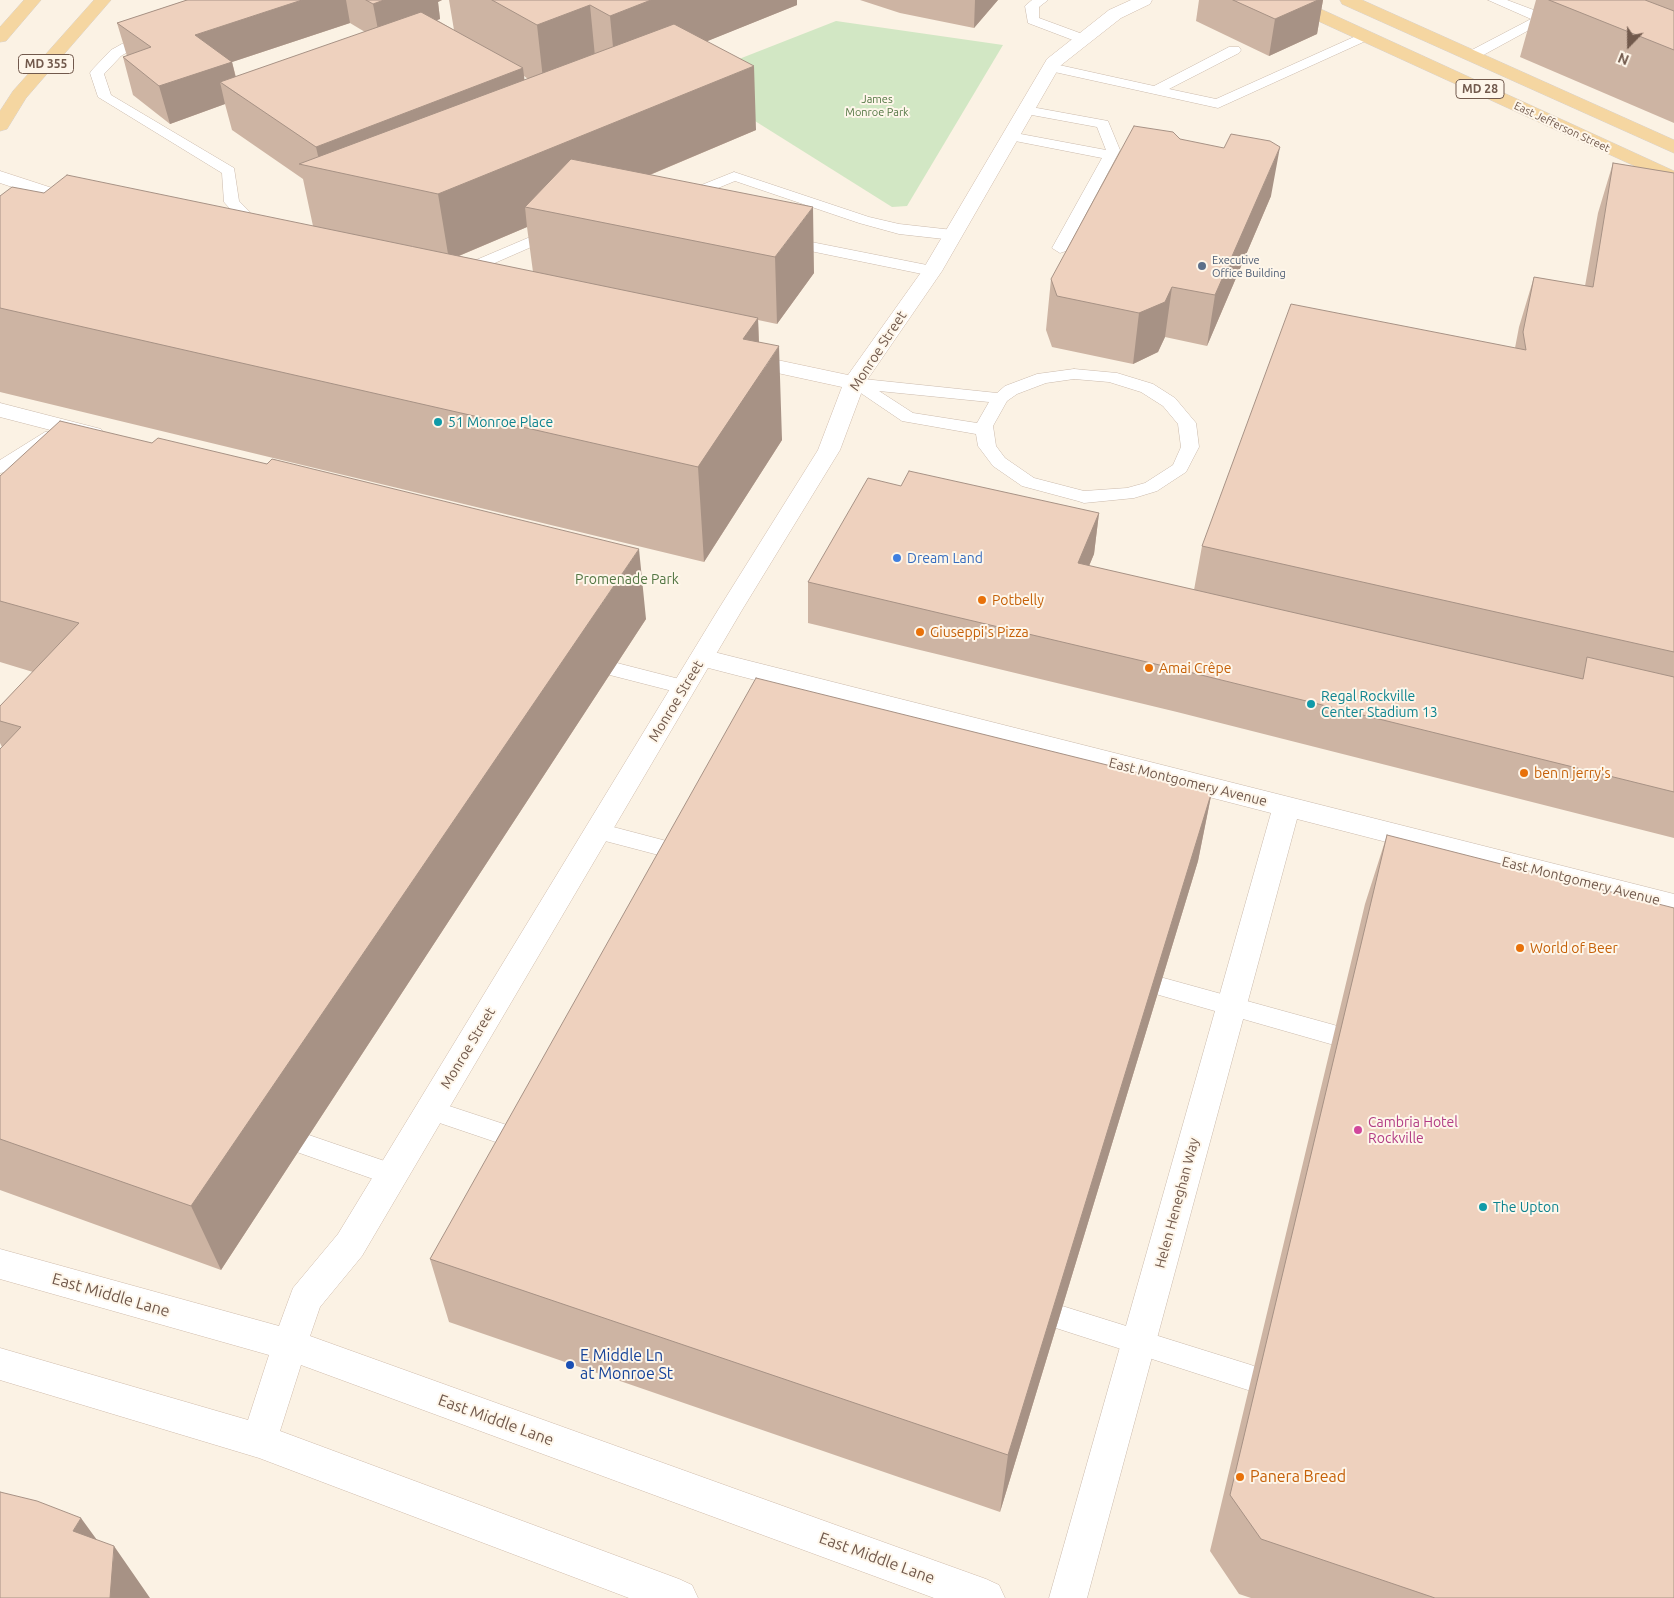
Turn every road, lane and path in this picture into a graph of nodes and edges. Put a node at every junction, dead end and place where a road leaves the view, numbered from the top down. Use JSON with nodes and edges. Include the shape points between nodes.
{"nodes":[{"id":1,"x":33,"y":0,"type":"edge"},
{"id":2,"x":1041,"y":0,"type":"edge"},
{"id":3,"x":1142,"y":0,"type":"edge"},
{"id":4,"x":1287,"y":0,"type":"edge"},
{"id":5,"x":1351,"y":0,"type":"edge"},
{"id":6,"x":1495,"y":0,"type":"edge"},
{"id":7,"x":100,"y":2,"type":"edge"},
{"id":8,"x":1542,"y":18,"type":"junction"},
{"id":9,"x":159,"y":27,"type":"edge"},
{"id":10,"x":1569,"y":29,"type":"edge"},
{"id":11,"x":1365,"y":36,"type":"junction"},
{"id":12,"x":0,"y":37,"type":"edge"},
{"id":13,"x":1083,"y":39,"type":"junction"},
{"id":14,"x":1234,"y":50,"type":"dead end"},
{"id":15,"x":1471,"y":56,"type":"junction"},
{"id":16,"x":1050,"y":67,"type":"junction"},
{"id":17,"x":1157,"y":90,"type":"junction"},
{"id":18,"x":1026,"y":110,"type":"junction"},
{"id":19,"x":0,"y":125,"type":"edge"},
{"id":20,"x":1010,"y":136,"type":"junction"},
{"id":21,"x":1674,"y":147,"type":"edge"},
{"id":22,"x":1111,"y":155,"type":"junction"},
{"id":23,"x":0,"y":177,"type":"edge"},
{"id":24,"x":1674,"y":178,"type":"edge"},
{"id":25,"x":670,"y":202,"type":"edge"},
{"id":26,"x":98,"y":209,"type":"edge"},
{"id":27,"x":574,"y":223,"type":"edge"},
{"id":28,"x":953,"y":235,"type":"junction"},
{"id":29,"x":774,"y":240,"type":"edge"},
{"id":30,"x":225,"y":242,"type":"edge"},
{"id":31,"x":1060,"y":248,"type":"dead end"},
{"id":32,"x":932,"y":271,"type":"junction"},
{"id":33,"x":451,"y":284,"type":"edge"},
{"id":34,"x":724,"y":355,"type":"edge"},
{"id":35,"x":854,"y":382,"type":"junction"},
{"id":36,"x":1000,"y":398,"type":"junction"},
{"id":37,"x":0,"y":410,"type":"edge"},
{"id":38,"x":66,"y":427,"type":"junction"},
{"id":39,"x":985,"y":430,"type":"junction"},
{"id":40,"x":112,"y":439,"type":"edge"},
{"id":41,"x":0,"y":468,"type":"edge"},
{"id":42,"x":702,"y":658,"type":"junction"},
{"id":43,"x":613,"y":669,"type":"dead end"},
{"id":44,"x":684,"y":687,"type":"junction"},
{"id":45,"x":1286,"y":807,"type":"junction"},
{"id":46,"x":598,"y":831,"type":"junction"},
{"id":47,"x":699,"y":858,"type":"edge"},
{"id":48,"x":1674,"y":905,"type":"edge"},
{"id":49,"x":1160,"y":986,"type":"edge"},
{"id":50,"x":1231,"y":1006,"type":"junction"},
{"id":51,"x":1334,"y":1035,"type":"dead end"},
{"id":52,"x":431,"y":1110,"type":"junction"},
{"id":53,"x":303,"y":1144,"type":"dead end"},
{"id":54,"x":543,"y":1147,"type":"edge"},
{"id":55,"x":393,"y":1175,"type":"junction"},
{"id":56,"x":0,"y":1264,"type":"edge"},
{"id":57,"x":1059,"y":1317,"type":"edge"},
{"id":58,"x":1139,"y":1342,"type":"junction"},
{"id":59,"x":291,"y":1345,"type":"junction"},
{"id":60,"x":0,"y":1364,"type":"edge"},
{"id":61,"x":1251,"y":1378,"type":"dead end"},
{"id":62,"x":259,"y":1441,"type":"junction"},
{"id":63,"x":679,"y":1598,"type":"edge"},
{"id":64,"x":986,"y":1598,"type":"edge"},
{"id":65,"x":1068,"y":1598,"type":"edge"}],
"edges":[{"from":1,"to":12,"type":"main road"},
{"from":2,"to":13,"type":"lane","via":[[1032,6],[1033,20]]},
{"from":3,"to":13,"type":"street","name":"Monroe Street","via":[[1115,14]]},
{"from":4,"to":11,"type":"main road","name":"East Jefferson Street","number":"MD 28"},
{"from":5,"to":15,"type":"main road","name":"East Jefferson Street","number":"MD 28"},
{"from":6,"to":8,"type":"lane"},
{"from":7,"to":19,"type":"main road","number":"MD 355","via":[[19,95]]},
{"from":8,"to":10,"type":"lane"},
{"from":8,"to":15,"type":"lane"},
{"from":9,"to":30,"type":"lane","via":[[116,53],[97,73],[105,97],[229,171],[232,202],[249,220]]},
{"from":11,"to":17,"type":"lane","via":[[1218,104]]},
{"from":11,"to":24,"type":"main road","name":"East Jefferson Street","number":"MD 28"},
{"from":13,"to":16,"type":"street","name":"Monroe Street"},
{"from":14,"to":17,"type":"lane"},
{"from":15,"to":21,"type":"main road","name":"East Jefferson Street","number":"MD 28"},
{"from":16,"to":17,"type":"lane"},
{"from":16,"to":18,"type":"street","name":"Monroe Street"},
{"from":18,"to":20,"type":"street","name":"Monroe Street"},
{"from":18,"to":22,"type":"lane","via":[[1103,124],[1113,150]]},
{"from":20,"to":22,"type":"lane"},
{"from":20,"to":28,"type":"street","name":"Monroe Street"},
{"from":22,"to":31,"type":"lane"},
{"from":23,"to":26,"type":"street"},
{"from":25,"to":28,"type":"lane","via":[[734,176],[864,220],[899,229]]},
{"from":27,"to":33,"type":"lane","via":[[475,266]]},
{"from":28,"to":32,"type":"street","name":"Monroe Street"},
{"from":29,"to":32,"type":"lane"},
{"from":32,"to":35,"type":"street","name":"Monroe Street"},
{"from":34,"to":35,"type":"street"},
{"from":35,"to":36,"type":"lane"},
{"from":35,"to":39,"type":"lane","via":[[908,417]]},
{"from":35,"to":42,"type":"street","name":"Monroe Street","via":[[829,450]]},
{"from":36,"to":39,"type":"lane","via":[[984,426]]},
{"from":36,"to":39,"type":"lane","via":[[1011,390],[1043,378],[1074,374],[1111,377],[1147,388],[1169,402],[1187,423],[1190,447],[1180,468],[1151,488],[1128,494],[1084,497],[1028,482],[999,462],[987,446]]},
{"from":37,"to":38,"type":"street"},
{"from":38,"to":40,"type":"street"},
{"from":38,"to":41,"type":"lane"},
{"from":42,"to":44,"type":"street","name":"Monroe Street"},
{"from":42,"to":45,"type":"street","name":"East Montgomery Avenue"},
{"from":43,"to":44,"type":"lane"},
{"from":44,"to":46,"type":"street","name":"Monroe Street"},
{"from":45,"to":48,"type":"street","name":"East Montgomery Avenue"},
{"from":45,"to":50,"type":"street","name":"Helen Heneghan Way"},
{"from":46,"to":47,"type":"lane"},
{"from":46,"to":52,"type":"street","name":"Monroe Street"},
{"from":49,"to":50,"type":"lane"},
{"from":50,"to":51,"type":"lane"},
{"from":50,"to":58,"type":"street","name":"Helen Heneghan Way"},
{"from":52,"to":54,"type":"lane"},
{"from":52,"to":55,"type":"street","name":"Monroe Street"},
{"from":53,"to":55,"type":"lane"},
{"from":55,"to":59,"type":"street","name":"Monroe Street","via":[[350,1245],[306,1299]]},
{"from":56,"to":59,"type":"street","name":"East Middle Lane"},
{"from":57,"to":58,"type":"lane"},
{"from":58,"to":61,"type":"lane"},
{"from":58,"to":65,"type":"street","name":"Helen Heneghan Way"},
{"from":59,"to":62,"type":"street","name":"Monroe Street"},
{"from":59,"to":64,"type":"street","name":"East Middle Lane"},
{"from":60,"to":62,"type":"street"},
{"from":62,"to":63,"type":"street"}]}
